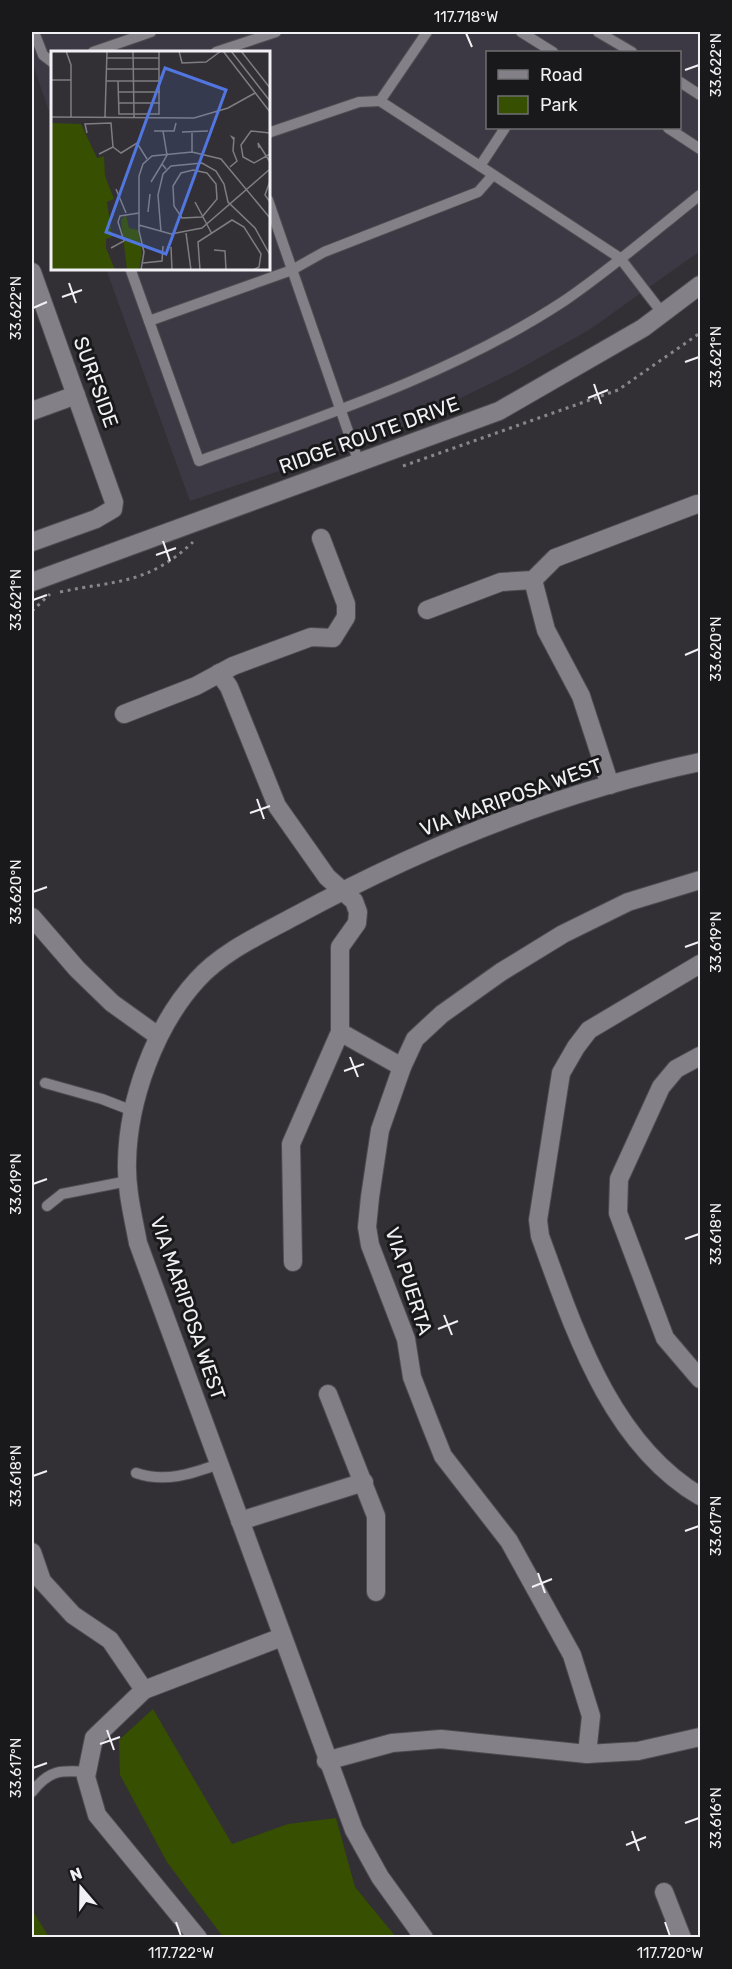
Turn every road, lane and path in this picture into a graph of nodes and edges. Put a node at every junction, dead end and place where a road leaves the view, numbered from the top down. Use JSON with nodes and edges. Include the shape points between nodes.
{"nodes":[{"id":1,"x":34,"y":32,"type":"edge"},
{"id":2,"x":151,"y":32,"type":"edge"},
{"id":3,"x":276,"y":32,"type":"edge"},
{"id":4,"x":427,"y":32,"type":"edge"},
{"id":5,"x":521,"y":32,"type":"edge"},
{"id":6,"x":598,"y":32,"type":"edge"},
{"id":7,"x":96,"y":51,"type":"edge"},
{"id":8,"x":219,"y":51,"type":"edge"},
{"id":9,"x":551,"y":51,"type":"edge"},
{"id":10,"x":630,"y":51,"type":"edge"},
{"id":11,"x":51,"y":61,"type":"edge"},
{"id":12,"x":681,"y":83,"type":"edge"},
{"id":13,"x":700,"y":95,"type":"edge"},
{"id":14,"x":380,"y":101,"type":"junction"},
{"id":15,"x":504,"y":129,"type":"edge"},
{"id":16,"x":670,"y":129,"type":"edge"},
{"id":17,"x":270,"y":132,"type":"edge"},
{"id":18,"x":700,"y":149,"type":"edge"},
{"id":19,"x":480,"y":166,"type":"junction"},
{"id":20,"x":494,"y":175,"type":"junction"},
{"id":21,"x":700,"y":195,"type":"edge"},
{"id":22,"x":270,"y":206,"type":"edge"},
{"id":23,"x":620,"y":258,"type":"junction"},
{"id":24,"x":131,"y":270,"type":"edge"},
{"id":25,"x":292,"y":270,"type":"junction"},
{"id":26,"x":32,"y":276,"type":"edge"},
{"id":27,"x":700,"y":285,"type":"edge"},
{"id":28,"x":663,"y":314,"type":"junction"},
{"id":29,"x":149,"y":321,"type":"junction"},
{"id":30,"x":700,"y":333,"type":"edge"},
{"id":31,"x":76,"y":395,"type":"junction"},
{"id":32,"x":32,"y":411,"type":"edge"},
{"id":33,"x":341,"y":411,"type":"junction"},
{"id":34,"x":359,"y":463,"type":"junction"},
{"id":35,"x":397,"y":468,"type":"dead end"},
{"id":36,"x":697,"y":504,"type":"dead end"},
{"id":37,"x":321,"y":538,"type":"dead end"},
{"id":38,"x":201,"y":539,"type":"dead end"},
{"id":39,"x":32,"y":542,"type":"edge"},
{"id":40,"x":533,"y":580,"type":"junction"},
{"id":41,"x":32,"y":582,"type":"edge"},
{"id":42,"x":427,"y":610,"type":"dead end"},
{"id":43,"x":32,"y":611,"type":"edge"},
{"id":44,"x":219,"y":673,"type":"junction"},
{"id":45,"x":124,"y":714,"type":"dead end"},
{"id":46,"x":700,"y":762,"type":"edge"},
{"id":47,"x":610,"y":785,"type":"junction"},
{"id":48,"x":700,"y":880,"type":"edge"},
{"id":49,"x":342,"y":890,"type":"junction"},
{"id":50,"x":32,"y":918,"type":"edge"},
{"id":51,"x":700,"y":964,"type":"edge"},
{"id":52,"x":340,"y":1032,"type":"junction"},
{"id":53,"x":158,"y":1036,"type":"junction"},
{"id":54,"x":700,"y":1056,"type":"edge"},
{"id":55,"x":402,"y":1066,"type":"junction"},
{"id":56,"x":45,"y":1083,"type":"dead end"},
{"id":57,"x":133,"y":1111,"type":"junction"},
{"id":58,"x":128,"y":1181,"type":"junction"},
{"id":59,"x":47,"y":1206,"type":"dead end"},
{"id":60,"x":293,"y":1262,"type":"dead end"},
{"id":61,"x":700,"y":1378,"type":"edge"},
{"id":62,"x":328,"y":1394,"type":"dead end"},
{"id":63,"x":219,"y":1464,"type":"junction"},
{"id":64,"x":136,"y":1473,"type":"dead end"},
{"id":65,"x":364,"y":1482,"type":"junction"},
{"id":66,"x":700,"y":1496,"type":"edge"},
{"id":67,"x":240,"y":1521,"type":"junction"},
{"id":68,"x":32,"y":1552,"type":"edge"},
{"id":69,"x":376,"y":1593,"type":"dead end"},
{"id":70,"x":282,"y":1637,"type":"junction"},
{"id":71,"x":144,"y":1690,"type":"junction"},
{"id":72,"x":700,"y":1737,"type":"edge"},
{"id":73,"x":587,"y":1754,"type":"junction"},
{"id":74,"x":326,"y":1761,"type":"junction"},
{"id":75,"x":87,"y":1772,"type":"junction"},
{"id":76,"x":32,"y":1792,"type":"edge"},
{"id":77,"x":664,"y":1892,"type":"dead end"},
{"id":78,"x":198,"y":1938,"type":"edge"},
{"id":79,"x":424,"y":1938,"type":"edge"},
{"id":80,"x":682,"y":1938,"type":"edge"}],
"edges":[{"from":1,"to":11,"type":"lane","via":[[43,55]]},
{"from":2,"to":7,"type":"lane"},
{"from":3,"to":8,"type":"lane"},
{"from":4,"to":14,"type":"lane"},
{"from":5,"to":9,"type":"lane"},
{"from":6,"to":10,"type":"lane"},
{"from":12,"to":13,"type":"lane"},
{"from":14,"to":17,"type":"lane","via":[[359,102]]},
{"from":14,"to":19,"type":"lane"},
{"from":15,"to":19,"type":"lane"},
{"from":16,"to":18,"type":"lane"},
{"from":19,"to":20,"type":"lane"},
{"from":20,"to":23,"type":"lane"},
{"from":20,"to":25,"type":"lane","via":[[477,192],[324,252]]},
{"from":21,"to":23,"type":"lane"},
{"from":22,"to":25,"type":"lane"},
{"from":23,"to":28,"type":"lane"},
{"from":23,"to":33,"type":"lane","via":[[564,301],[505,334]]},
{"from":24,"to":29,"type":"lane"},
{"from":25,"to":29,"type":"lane"},
{"from":25,"to":33,"type":"lane"},
{"from":26,"to":31,"type":"street","name":"SURFSIDE"},
{"from":27,"to":28,"type":"street","name":"RIDGE ROUTE DRIVE"},
{"from":28,"to":34,"type":"street","name":"RIDGE ROUTE DRIVE","via":[[499,411]]},
{"from":29,"to":33,"type":"lane","via":[[199,461]]},
{"from":30,"to":35,"type":"path","via":[[618,390]]},
{"from":31,"to":32,"type":"street"},
{"from":31,"to":39,"type":"street","name":"SURFSIDE","via":[[113,494],[113,509]]},
{"from":33,"to":34,"type":"lane"},
{"from":34,"to":41,"type":"street","name":"RIDGE ROUTE DRIVE"},
{"from":36,"to":40,"type":"street","via":[[555,558]]},
{"from":37,"to":44,"type":"street","via":[[346,604],[341,629],[333,638],[311,637]]},
{"from":38,"to":43,"type":"path","via":[[146,576],[51,593]]},
{"from":40,"to":42,"type":"street","via":[[501,582]]},
{"from":40,"to":47,"type":"street","via":[[546,630],[581,696]]},
{"from":44,"to":45,"type":"street"},
{"from":44,"to":49,"type":"street","via":[[229,687],[277,806],[327,877]]},
{"from":46,"to":47,"type":"street","name":"VIA MARIPOSA WEST"},
{"from":47,"to":49,"type":"street","name":"VIA MARIPOSA WEST","via":[[460,835]]},
{"from":48,"to":55,"type":"street","name":"VIA PUERTA","via":[[628,902],[562,934],[501,972],[442,1014],[415,1039]]},
{"from":49,"to":52,"type":"street","via":[[354,901],[358,912],[357,923],[340,947]]},
{"from":49,"to":53,"type":"street","name":"VIA MARIPOSA WEST","via":[[235,949],[197,980]]},
{"from":50,"to":53,"type":"street","via":[[112,1003]]},
{"from":51,"to":66,"type":"street","via":[[589,1030],[576,1047],[561,1073],[537,1220],[581,1348],[596,1377],[662,1468]]},
{"from":52,"to":55,"type":"street"},
{"from":52,"to":60,"type":"street","via":[[291,1144]]},
{"from":53,"to":57,"type":"street","name":"VIA MARIPOSA WEST"},
{"from":54,"to":61,"type":"street","via":[[676,1070],[661,1087],[619,1179],[618,1213],[665,1338]]},
{"from":55,"to":73,"type":"street","name":"VIA PUERTA","via":[[380,1130],[367,1227],[370,1245],[406,1339],[412,1377],[443,1456],[509,1541],[572,1655],[591,1716]]},
{"from":56,"to":57,"type":"lane"},
{"from":57,"to":58,"type":"street","name":"VIA MARIPOSA WEST","via":[[128,1135]]},
{"from":58,"to":59,"type":"lane","via":[[62,1194]]},
{"from":58,"to":63,"type":"street","name":"VIA MARIPOSA WEST","via":[[138,1243]]},
{"from":62,"to":65,"type":"street"},
{"from":63,"to":64,"type":"lane","via":[[168,1478]]},
{"from":63,"to":67,"type":"street","name":"VIA MARIPOSA WEST"},
{"from":65,"to":67,"type":"street"},
{"from":65,"to":69,"type":"street","via":[[376,1516]]},
{"from":67,"to":70,"type":"street","name":"VIA MARIPOSA WEST"},
{"from":68,"to":71,"type":"street","via":[[42,1581],[73,1615],[110,1640]]},
{"from":70,"to":71,"type":"street"},
{"from":70,"to":74,"type":"street","name":"VIA MARIPOSA WEST"},
{"from":71,"to":75,"type":"street","via":[[93,1738]]},
{"from":72,"to":73,"type":"street","via":[[638,1750]]},
{"from":73,"to":74,"type":"street","via":[[441,1739],[392,1743]]},
{"from":74,"to":79,"type":"street","name":"VIA MARIPOSA WEST","via":[[354,1830],[380,1877]]},
{"from":75,"to":76,"type":"lane","via":[[52,1773]]},
{"from":75,"to":78,"type":"street","via":[[97,1815]]},
{"from":77,"to":80,"type":"street"}]}
